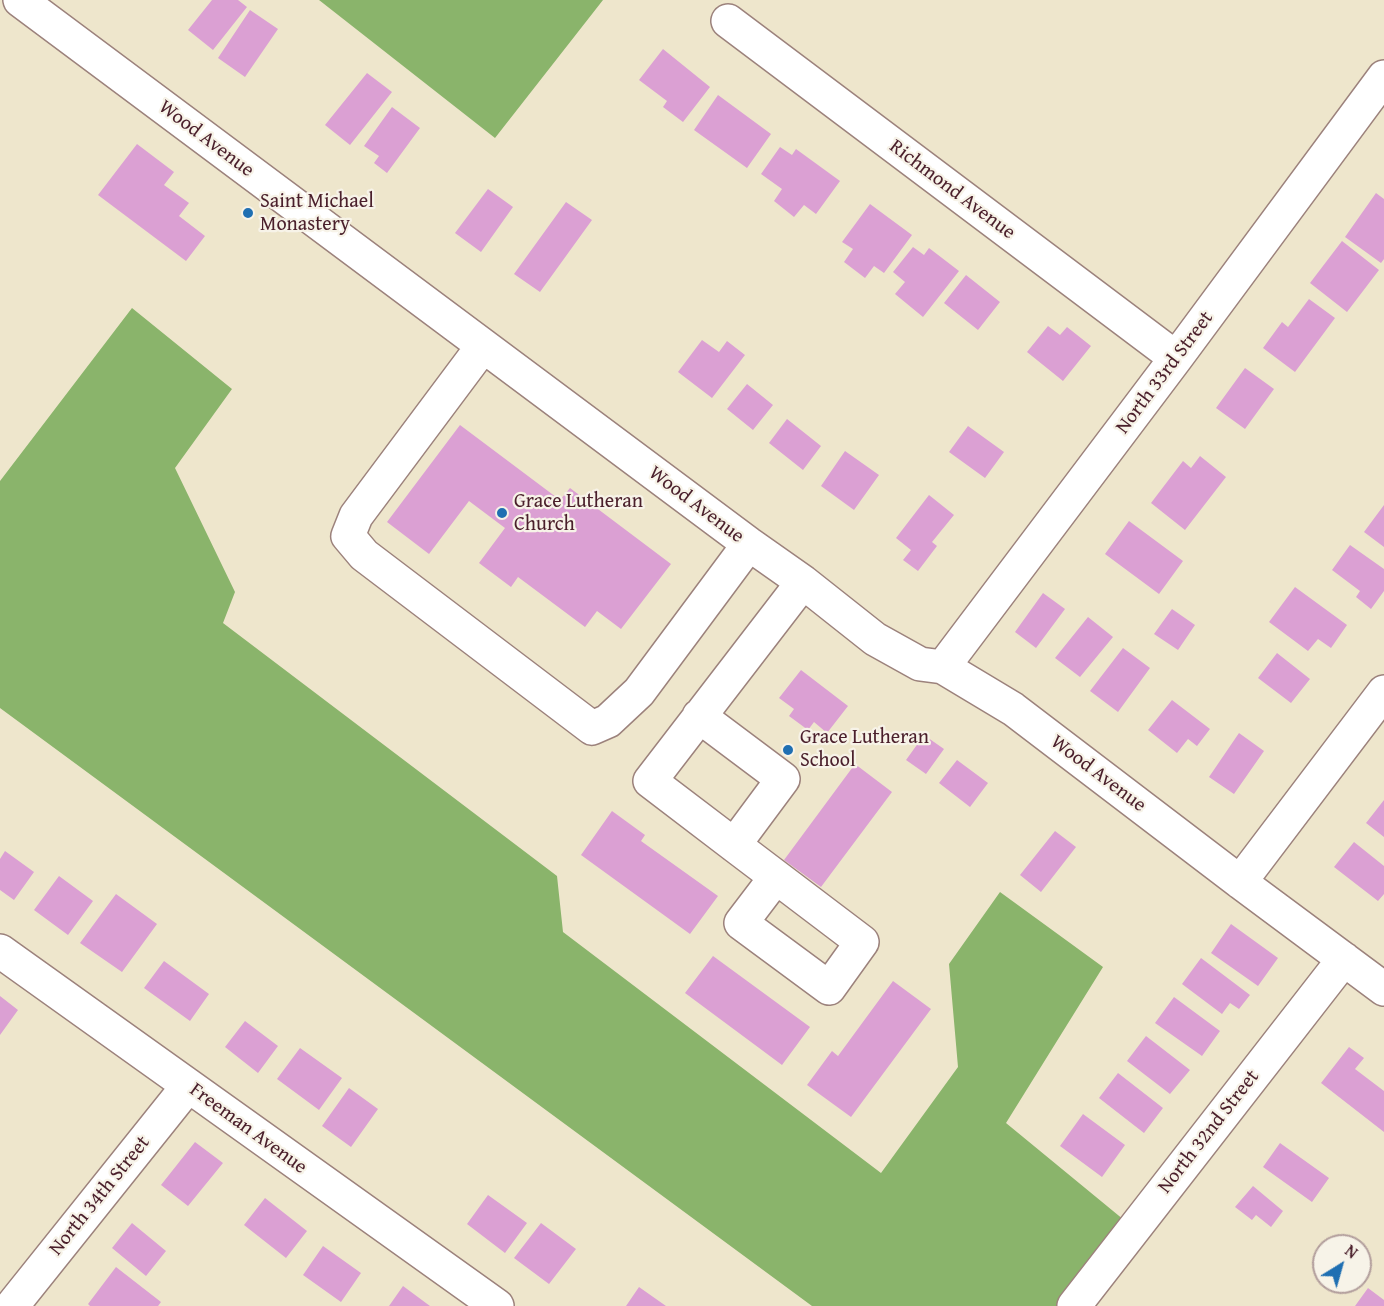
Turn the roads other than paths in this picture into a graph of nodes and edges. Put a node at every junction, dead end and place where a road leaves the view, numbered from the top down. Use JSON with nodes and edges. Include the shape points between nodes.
{"nodes":[{"id":1,"x":20,"y":0,"type":"edge"},
{"id":2,"x":728,"y":21,"type":"dead end"},
{"id":3,"x":1384,"y":77,"type":"edge"},
{"id":4,"x":483,"y":346,"type":"junction"},
{"id":5,"x":1176,"y":358,"type":"junction"},
{"id":6,"x":749,"y":544,"type":"junction"},
{"id":7,"x":802,"y":582,"type":"junction"},
{"id":8,"x":943,"y":667,"type":"junction"},
{"id":9,"x":1384,"y":693,"type":"edge"},
{"id":10,"x":699,"y":716,"type":"junction"},
{"id":11,"x":734,"y":845,"type":"junction"},
{"id":12,"x":776,"y":877,"type":"dead end"},
{"id":13,"x":1239,"y":882,"type":"junction"},
{"id":14,"x":0,"y":951,"type":"edge"},
{"id":15,"x":1344,"y":959,"type":"junction"},
{"id":16,"x":1384,"y":989,"type":"edge"},
{"id":17,"x":188,"y":1086,"type":"junction"},
{"id":18,"x":12,"y":1306,"type":"edge"},
{"id":19,"x":497,"y":1306,"type":"edge"},
{"id":20,"x":1074,"y":1306,"type":"edge"}],
"edges":[{"from":1,"to":4,"type":"street","name":"Wood Avenue"},
{"from":2,"to":5,"type":"street","name":"Richmond Avenue"},
{"from":3,"to":5,"type":"street","name":"North 33rd Street"},
{"from":4,"to":6,"type":"street","name":"Wood Avenue"},
{"from":4,"to":6,"type":"street","via":[[356,516],[348,536],[364,555],[592,728],[608,722],[639,692]]},
{"from":5,"to":8,"type":"street","name":"North 33rd Street"},
{"from":6,"to":7,"type":"street","name":"Wood Avenue"},
{"from":7,"to":8,"type":"street","name":"Wood Avenue","via":[[875,639],[920,664]]},
{"from":7,"to":10,"type":"street"},
{"from":8,"to":13,"type":"street","name":"Wood Avenue","via":[[1013,709]]},
{"from":9,"to":13,"type":"street"},
{"from":10,"to":11,"type":"street","via":[[650,781]]},
{"from":10,"to":11,"type":"street","via":[[783,779]]},
{"from":11,"to":12,"type":"street"},
{"from":13,"to":15,"type":"street","name":"Wood Avenue"},
{"from":14,"to":17,"type":"street","name":"Freeman Avenue"},
{"from":15,"to":16,"type":"street","name":"Wood Avenue"},
{"from":15,"to":20,"type":"street","name":"North 32nd Street"},
{"from":17,"to":18,"type":"street","name":"North 34th Street"},
{"from":17,"to":19,"type":"street","name":"Freeman Avenue"}]}
